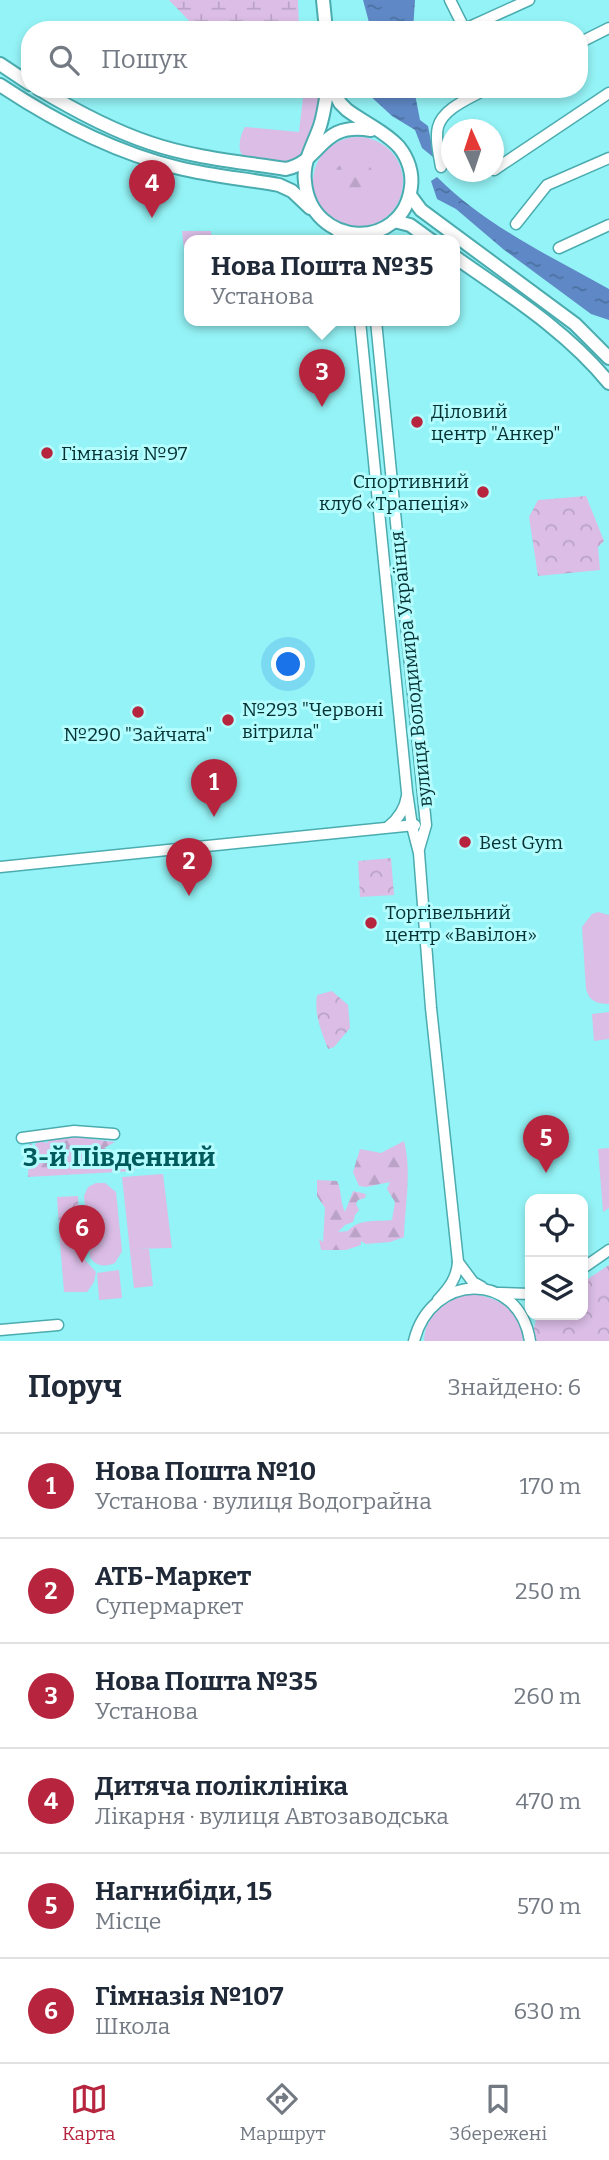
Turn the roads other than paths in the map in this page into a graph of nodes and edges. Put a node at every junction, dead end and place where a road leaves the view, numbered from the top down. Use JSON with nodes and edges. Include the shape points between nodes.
{"nodes":[{"id":1,"x":323,"y":0,"type":"edge"},
{"id":2,"x":450,"y":0,"type":"edge"},
{"id":3,"x":529,"y":0,"type":"edge"},
{"id":4,"x":325,"y":21,"type":"edge"},
{"id":5,"x":460,"y":21,"type":"edge"},
{"id":6,"x":484,"y":21,"type":"edge"},
{"id":7,"x":609,"y":28,"type":"edge"},
{"id":8,"x":588,"y":38,"type":"edge"},
{"id":9,"x":0,"y":64,"type":"edge"},
{"id":10,"x":21,"y":78,"type":"edge"},
{"id":11,"x":0,"y":85,"type":"edge"},
{"id":12,"x":609,"y":93,"type":"edge"},
{"id":13,"x":21,"y":95,"type":"edge"},
{"id":14,"x":19,"y":98,"type":"junction"},
{"id":15,"x":53,"y":98,"type":"edge"},
{"id":16,"x":328,"y":98,"type":"edge"},
{"id":17,"x":336,"y":98,"type":"edge"},
{"id":18,"x":471,"y":98,"type":"edge"},
{"id":19,"x":442,"y":119,"type":"edge"},
{"id":20,"x":441,"y":120,"type":"edge"},
{"id":21,"x":381,"y":133,"type":"junction"},
{"id":22,"x":308,"y":158,"type":"junction"},
{"id":23,"x":609,"y":158,"type":"edge"},
{"id":24,"x":504,"y":163,"type":"edge"},
{"id":25,"x":441,"y":167,"type":"edge"},
{"id":26,"x":410,"y":195,"type":"junction"},
{"id":27,"x":317,"y":215,"type":"junction"},
{"id":28,"x":390,"y":224,"type":"junction"},
{"id":29,"x":516,"y":224,"type":"dead end"},
{"id":30,"x":609,"y":225,"type":"edge"},
{"id":31,"x":334,"y":229,"type":"junction"},
{"id":32,"x":340,"y":235,"type":"edge"},
{"id":33,"x":380,"y":235,"type":"edge"},
{"id":34,"x":424,"y":235,"type":"edge"},
{"id":35,"x":454,"y":235,"type":"edge"},
{"id":36,"x":460,"y":240,"type":"edge"},
{"id":37,"x":559,"y":248,"type":"dead end"},
{"id":38,"x":460,"y":261,"type":"edge"},
{"id":39,"x":360,"y":326,"type":"edge"},
{"id":40,"x":376,"y":326,"type":"edge"},
{"id":41,"x":609,"y":358,"type":"edge"},
{"id":42,"x":609,"y":383,"type":"edge"},
{"id":43,"x":407,"y":792,"type":"junction"},
{"id":44,"x":426,"y":825,"type":"junction"},
{"id":45,"x":412,"y":826,"type":"junction"},
{"id":46,"x":386,"y":828,"type":"junction"},
{"id":47,"x":418,"y":849,"type":"junction"},
{"id":48,"x":0,"y":867,"type":"edge"},
{"id":49,"x":114,"y":1134,"type":"dead end"},
{"id":50,"x":22,"y":1139,"type":"dead end"},
{"id":51,"x":609,"y":1250,"type":"edge"},
{"id":52,"x":458,"y":1262,"type":"junction"},
{"id":53,"x":588,"y":1265,"type":"edge"},
{"id":54,"x":496,"y":1293,"type":"junction"},
{"id":55,"x":525,"y":1294,"type":"edge"},
{"id":56,"x":438,"y":1300,"type":"junction"},
{"id":57,"x":529,"y":1320,"type":"edge"},
{"id":58,"x":58,"y":1325,"type":"dead end"},
{"id":59,"x":526,"y":1325,"type":"junction"},
{"id":60,"x":0,"y":1330,"type":"edge"},
{"id":61,"x":414,"y":1341,"type":"edge"},
{"id":62,"x":530,"y":1341,"type":"edge"}],
"edges":[{"from":1,"to":4,"type":"main road"},
{"from":2,"to":5,"type":"street"},
{"from":3,"to":6,"type":"street"},
{"from":7,"to":8,"type":"street"},
{"from":9,"to":10,"type":"main road"},
{"from":11,"to":14,"type":"main road"},
{"from":12,"to":24,"type":"street"},
{"from":13,"to":14,"type":"main road"},
{"from":14,"to":27,"type":"main road","via":[[135,154],[178,168],[286,188]]},
{"from":15,"to":22,"type":"main road","via":[[117,130],[186,153],[286,169]]},
{"from":16,"to":22,"type":"main road"},
{"from":17,"to":21,"type":"main road"},
{"from":18,"to":19,"type":"street"},
{"from":20,"to":25,"type":"street"},
{"from":21,"to":22,"type":"main road","via":[[345,130],[323,141]]},
{"from":21,"to":26,"type":"main road","via":[[401,149],[411,171]]},
{"from":22,"to":27,"type":"main road","via":[[305,183]]},
{"from":23,"to":29,"type":"street","via":[[547,185]]},
{"from":26,"to":28,"type":"main road"},
{"from":26,"to":35,"type":"main road","via":[[421,211]]},
{"from":27,"to":31,"type":"main road"},
{"from":28,"to":31,"type":"main road","via":[[360,234]]},
{"from":28,"to":33,"type":"street"},
{"from":28,"to":34,"type":"main road","via":[[410,225]]},
{"from":30,"to":37,"type":"street"},
{"from":31,"to":32,"type":"street"},
{"from":36,"to":41,"type":"main road","via":[[575,324]]},
{"from":38,"to":42,"type":"main road","via":[[565,337]]},
{"from":39,"to":43,"type":"street","name":"вулиця Володимира Українця"},
{"from":40,"to":44,"type":"street","name":"вулиця Володимира Українця"},
{"from":43,"to":45,"type":"street","name":"вулиця Володимира Українця"},
{"from":43,"to":46,"type":"street","via":[[402,811]]},
{"from":44,"to":45,"type":"street"},
{"from":44,"to":47,"type":"street","name":"вулиця Володимира Українця"},
{"from":45,"to":46,"type":"street"},
{"from":45,"to":47,"type":"street","name":"вулиця Володимира Українця"},
{"from":46,"to":47,"type":"street","via":[[404,834]]},
{"from":46,"to":48,"type":"street"},
{"from":47,"to":52,"type":"street","name":"вулиця Володимира Українця"},
{"from":49,"to":50,"type":"street","via":[[74,1131]]},
{"from":51,"to":53,"type":"street"},
{"from":52,"to":54,"type":"street","via":[[473,1282]]},
{"from":52,"to":56,"type":"street","via":[[451,1284]]},
{"from":54,"to":55,"type":"street"},
{"from":54,"to":56,"type":"street","via":[[471,1288]]},
{"from":54,"to":59,"type":"street","via":[[509,1301]]},
{"from":56,"to":61,"type":"street","via":[[421,1320]]},
{"from":57,"to":59,"type":"street"},
{"from":58,"to":60,"type":"street"},
{"from":59,"to":62,"type":"street"}]}
